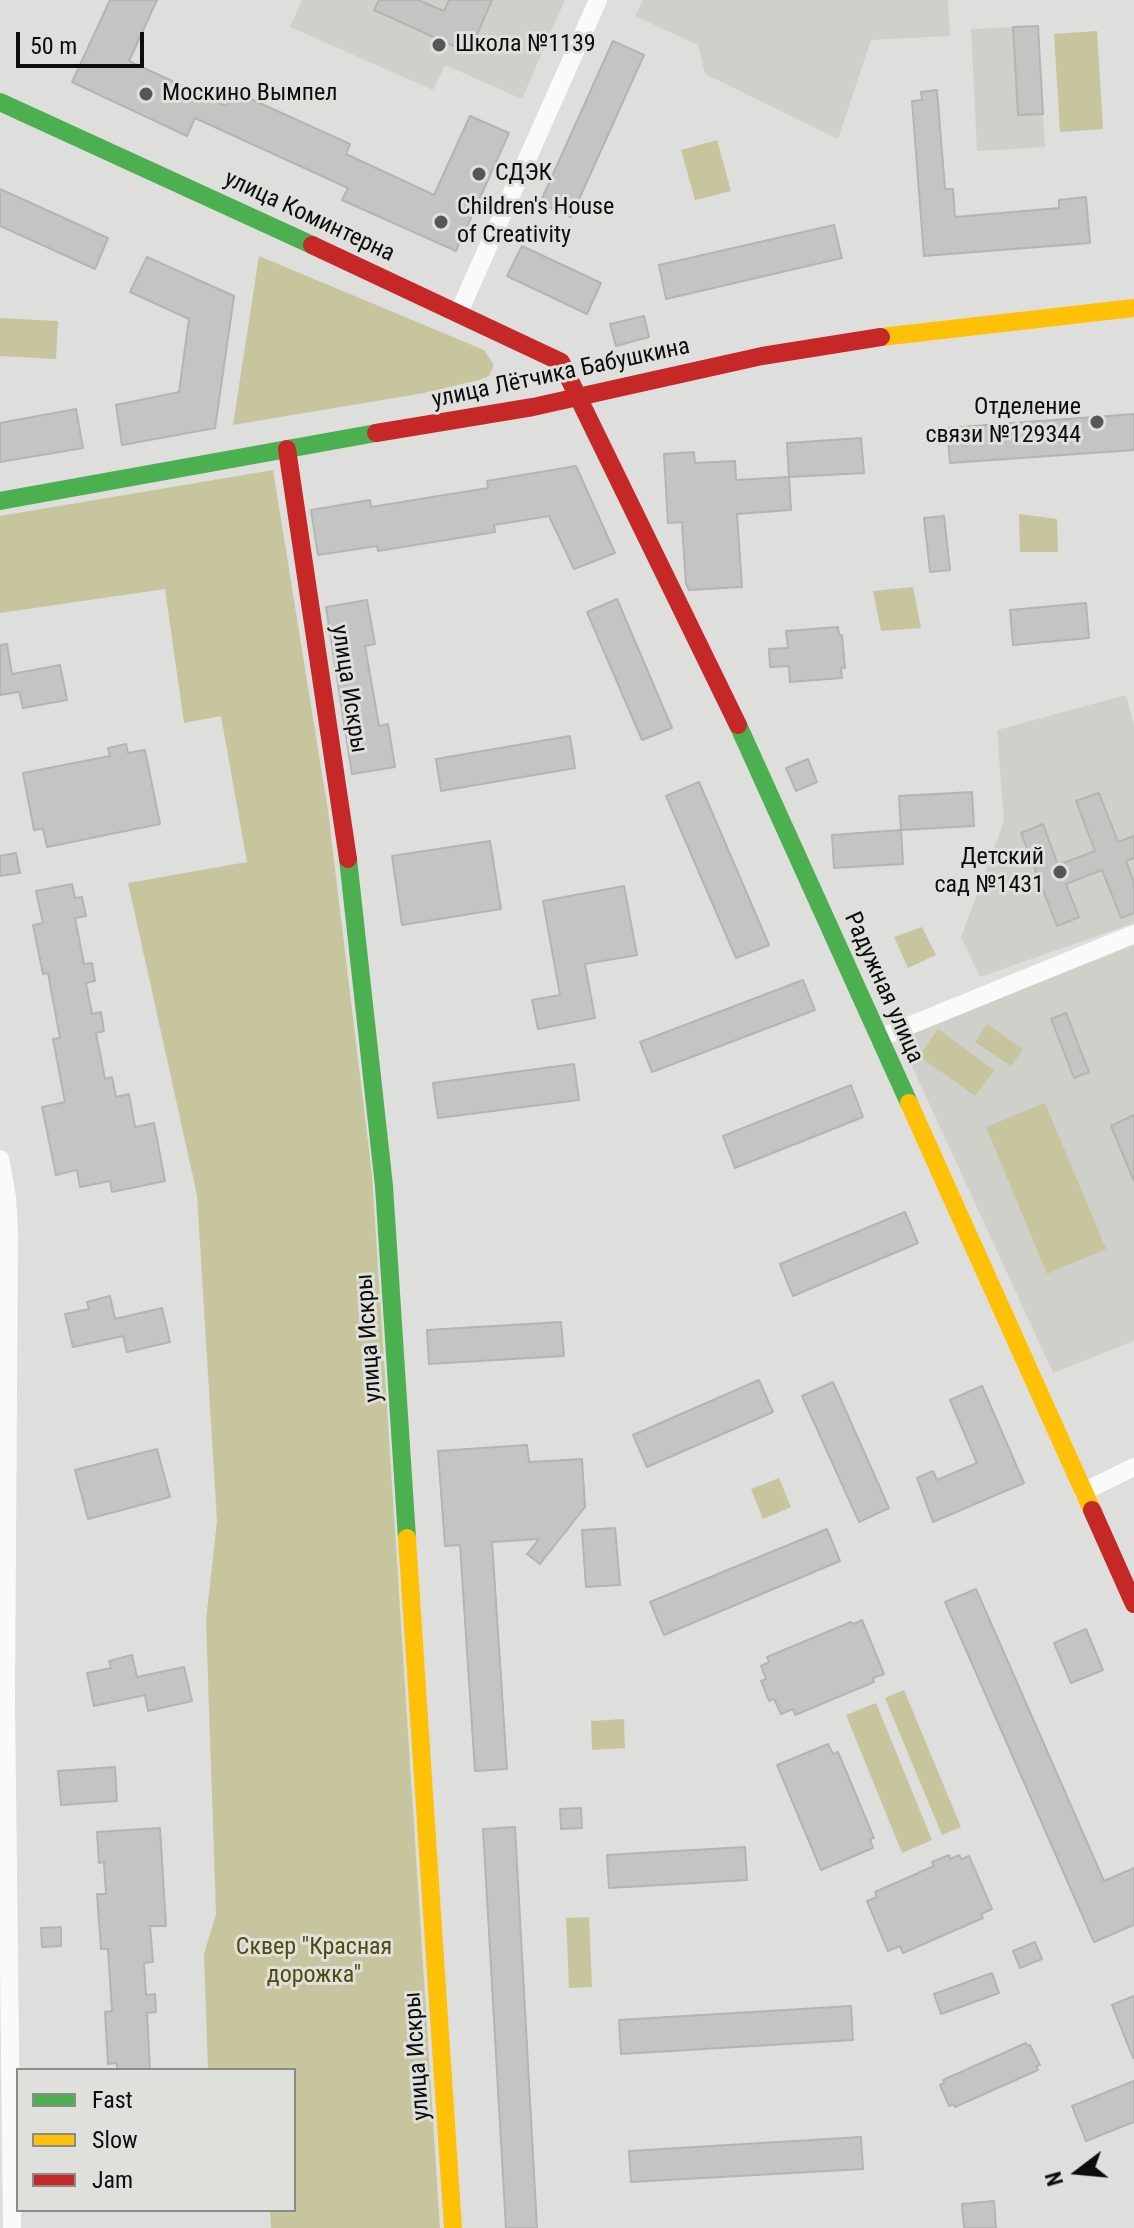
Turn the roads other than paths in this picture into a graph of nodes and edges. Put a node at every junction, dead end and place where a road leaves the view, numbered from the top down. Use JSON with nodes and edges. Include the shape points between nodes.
{"nodes":[{"id":1,"x":598,"y":0,"type":"edge"},
{"id":2,"x":0,"y":102,"type":"edge"},
{"id":3,"x":1134,"y":308,"type":"edge"},
{"id":4,"x":459,"y":312,"type":"junction"},
{"id":5,"x":579,"y":397,"type":"junction"},
{"id":6,"x":287,"y":449,"type":"junction"},
{"id":7,"x":0,"y":501,"type":"edge"},
{"id":8,"x":1134,"y":934,"type":"edge"},
{"id":9,"x":879,"y":1038,"type":"junction"},
{"id":10,"x":0,"y":1159,"type":"edge"},
{"id":11,"x":1134,"y":1467,"type":"edge"},
{"id":12,"x":1083,"y":1492,"type":"junction"},
{"id":13,"x":1134,"y":1604,"type":"edge"},
{"id":14,"x":12,"y":2228,"type":"edge"},
{"id":15,"x":453,"y":2228,"type":"edge"}],
"edges":[{"from":1,"to":4,"type":"street"},
{"from":2,"to":4,"type":"street","name":"улица Коминтерна"},
{"from":3,"to":5,"type":"street","name":"улица Лётчика Бабушкина","via":[[871,338],[750,358]]},
{"from":4,"to":5,"type":"street","name":"улица Коминтерна","via":[[561,362]]},
{"from":5,"to":6,"type":"street","name":"улица Лётчика Бабушкина"},
{"from":5,"to":9,"type":"street","name":"Радужная улица","via":[[751,751]]},
{"from":6,"to":7,"type":"street","name":"улица Лётчика Бабушкина"},
{"from":6,"to":15,"type":"street","name":"улица Искры","via":[[344,821],[384,1186]]},
{"from":8,"to":9,"type":"street"},
{"from":9,"to":12,"type":"street","name":"Радужная улица"},
{"from":10,"to":14,"type":"street","via":[[9,1232],[6,1700]]},
{"from":11,"to":12,"type":"street"},
{"from":12,"to":13,"type":"street","name":"Радужная улица"}]}
